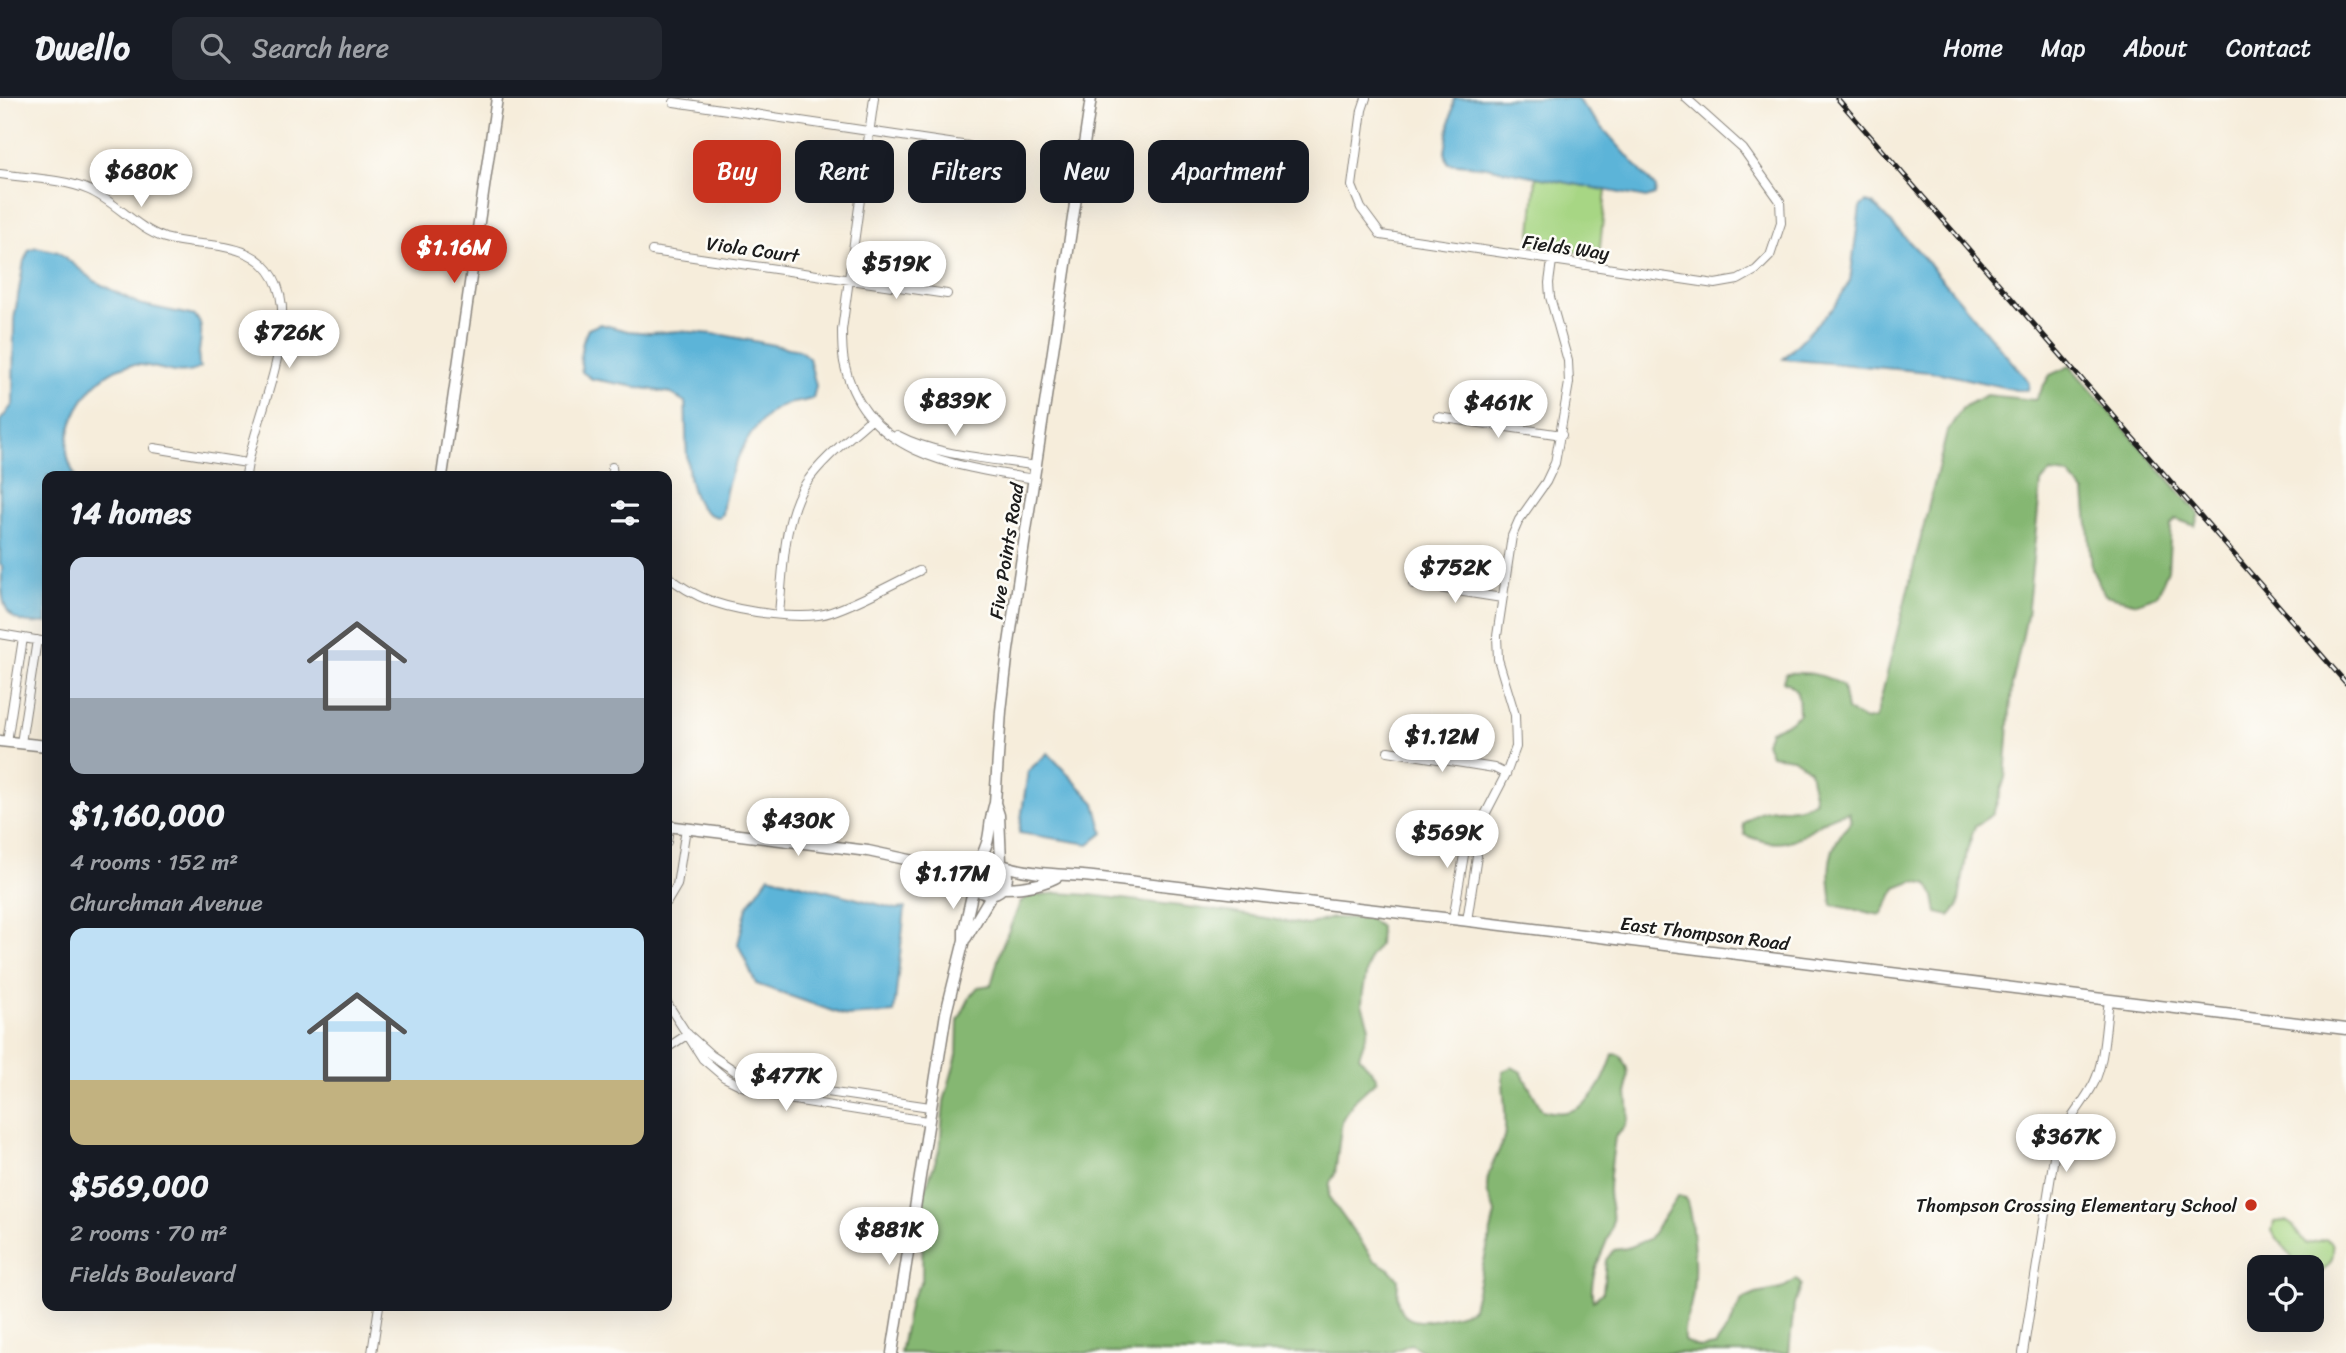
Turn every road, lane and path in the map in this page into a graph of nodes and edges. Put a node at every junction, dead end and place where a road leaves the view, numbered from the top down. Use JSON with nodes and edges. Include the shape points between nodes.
{"nodes":[{"id":1,"x":497,"y":98,"type":"edge"},
{"id":2,"x":874,"y":98,"type":"edge"},
{"id":3,"x":1091,"y":98,"type":"edge"},
{"id":4,"x":1366,"y":98,"type":"edge"},
{"id":5,"x":1686,"y":98,"type":"edge"},
{"id":6,"x":674,"y":102,"type":"dead end"},
{"id":7,"x":871,"y":131,"type":"junction"},
{"id":8,"x":930,"y":140,"type":"edge"},
{"id":9,"x":0,"y":173,"type":"edge"},
{"id":10,"x":652,"y":251,"type":"dead end"},
{"id":11,"x":1552,"y":261,"type":"junction"},
{"id":12,"x":849,"y":280,"type":"junction"},
{"id":13,"x":947,"y":294,"type":"dead end"},
{"id":14,"x":1438,"y":416,"type":"dead end"},
{"id":15,"x":871,"y":419,"type":"junction"},
{"id":16,"x":1562,"y":435,"type":"junction"},
{"id":17,"x":154,"y":448,"type":"dead end"},
{"id":18,"x":247,"y":463,"type":"junction"},
{"id":19,"x":1037,"y":466,"type":"junction"},
{"id":20,"x":246,"y":471,"type":"edge"},
{"id":21,"x":443,"y":471,"type":"edge"},
{"id":22,"x":1035,"y":479,"type":"junction"},
{"id":23,"x":919,"y":571,"type":"dead end"},
{"id":24,"x":672,"y":579,"type":"edge"},
{"id":25,"x":1413,"y":584,"type":"dead end"},
{"id":26,"x":1502,"y":598,"type":"junction"},
{"id":27,"x":779,"y":614,"type":"junction"},
{"id":28,"x":0,"y":635,"type":"edge"},
{"id":29,"x":23,"y":638,"type":"junction"},
{"id":30,"x":37,"y":640,"type":"junction"},
{"id":31,"x":42,"y":641,"type":"edge"},
{"id":32,"x":4,"y":741,"type":"edge"},
{"id":33,"x":21,"y":743,"type":"junction"},
{"id":34,"x":42,"y":745,"type":"edge"},
{"id":35,"x":1388,"y":751,"type":"dead end"},
{"id":36,"x":1506,"y":774,"type":"junction"},
{"id":37,"x":995,"y":803,"type":"junction"},
{"id":38,"x":672,"y":826,"type":"edge"},
{"id":39,"x":686,"y":828,"type":"junction"},
{"id":40,"x":1474,"y":836,"type":"junction"},
{"id":41,"x":978,"y":861,"type":"junction"},
{"id":42,"x":1003,"y":864,"type":"junction"},
{"id":43,"x":933,"y":865,"type":"junction"},
{"id":44,"x":1060,"y":875,"type":"junction"},
{"id":45,"x":974,"y":885,"type":"junction"},
{"id":46,"x":997,"y":891,"type":"junction"},
{"id":47,"x":672,"y":893,"type":"edge"},
{"id":48,"x":1453,"y":919,"type":"junction"},
{"id":49,"x":1467,"y":921,"type":"junction"},
{"id":50,"x":964,"y":940,"type":"junction"},
{"id":51,"x":2109,"y":1001,"type":"junction"},
{"id":52,"x":672,"y":1010,"type":"edge"},
{"id":53,"x":2346,"y":1029,"type":"edge"},
{"id":54,"x":688,"y":1034,"type":"junction"},
{"id":55,"x":672,"y":1045,"type":"edge"},
{"id":56,"x":852,"y":1096,"type":"junction"},
{"id":57,"x":930,"y":1107,"type":"junction"},
{"id":58,"x":850,"y":1109,"type":"junction"},
{"id":59,"x":928,"y":1121,"type":"junction"},
{"id":60,"x":378,"y":1311,"type":"edge"},
{"id":61,"x":372,"y":1353,"type":"edge"},
{"id":62,"x":892,"y":1353,"type":"edge"},
{"id":63,"x":2023,"y":1353,"type":"edge"}],
"edges":[{"from":1,"to":21,"type":"main road"},
{"from":2,"to":7,"type":"street"},
{"from":3,"to":19,"type":"main road","name":"Five Points Road"},
{"from":4,"to":11,"type":"street","name":"Fields Way","via":[[1352,186],[1381,235]]},
{"from":5,"to":11,"type":"street","name":"Fields Way","via":[[1743,149],[1780,201],[1781,223],[1770,256],[1738,280],[1715,284]]},
{"from":6,"to":7,"type":"street"},
{"from":7,"to":8,"type":"street"},
{"from":7,"to":12,"type":"street"},
{"from":9,"to":18,"type":"street","via":[[76,185],[103,197],[149,232],[236,250],[268,271],[279,291],[283,320],[273,376]]},
{"from":10,"to":12,"type":"street","name":"Viola Court"},
{"from":11,"to":16,"type":"street","via":[[1549,298],[1570,372]]},
{"from":12,"to":13,"type":"street","name":"Viola Court"},
{"from":12,"to":15,"type":"street","via":[[842,330],[844,362],[855,395]]},
{"from":14,"to":16,"type":"street"},
{"from":15,"to":19,"type":"street","via":[[915,445]]},
{"from":15,"to":22,"type":"street","via":[[909,448],[948,463]]},
{"from":15,"to":27,"type":"street","via":[[824,462],[805,484],[793,509]]},
{"from":16,"to":26,"type":"street","via":[[1552,472],[1513,536]]},
{"from":17,"to":18,"type":"street"},
{"from":18,"to":20,"type":"street"},
{"from":19,"to":22,"type":"main road","name":"Five Points Road"},
{"from":22,"to":37,"type":"main road","name":"Five Points Road","via":[[1008,650]]},
{"from":23,"to":27,"type":"street","via":[[831,612],[812,617]]},
{"from":24,"to":27,"type":"street","via":[[713,602]]},
{"from":25,"to":26,"type":"street"},
{"from":26,"to":36,"type":"street","via":[[1497,651],[1517,725],[1516,747]]},
{"from":28,"to":29,"type":"street"},
{"from":29,"to":30,"type":"street"},
{"from":29,"to":32,"type":"street"},
{"from":30,"to":31,"type":"street"},
{"from":30,"to":33,"type":"street"},
{"from":32,"to":33,"type":"main road"},
{"from":33,"to":34,"type":"main road"},
{"from":35,"to":36,"type":"street","via":[[1494,768]]},
{"from":36,"to":40,"type":"street"},
{"from":37,"to":41,"type":"main road","name":"Five Points Road","via":[[988,845]]},
{"from":37,"to":42,"type":"main road","name":"Five Points Road"},
{"from":38,"to":39,"type":"main road"},
{"from":39,"to":43,"type":"main road","via":[[868,851]]},
{"from":39,"to":47,"type":"street"},
{"from":40,"to":48,"type":"street","via":[[1465,849]]},
{"from":40,"to":49,"type":"street","via":[[1477,856]]},
{"from":41,"to":42,"type":"main road","via":[[990,857]]},
{"from":41,"to":43,"type":"main road"},
{"from":41,"to":45,"type":"main road","via":[[971,870]]},
{"from":42,"to":44,"type":"main road","name":"East Thompson Road"},
{"from":42,"to":46,"type":"main road","via":[[1007,877]]},
{"from":43,"to":45,"type":"main road"},
{"from":44,"to":46,"type":"main road","name":"East Thompson Road","via":[[1052,881]]},
{"from":44,"to":48,"type":"main road","name":"East Thompson Road"},
{"from":45,"to":46,"type":"main road","via":[[980,891]]},
{"from":45,"to":50,"type":"main road"},
{"from":46,"to":50,"type":"main road"},
{"from":48,"to":49,"type":"main road","name":"East Thompson Road"},
{"from":49,"to":51,"type":"main road","name":"East Thompson Road"},
{"from":50,"to":57,"type":"main road"},
{"from":51,"to":53,"type":"main road","name":"East Thompson Road"},
{"from":51,"to":63,"type":"street","via":[[2094,1083],[2066,1124],[2055,1150]]},
{"from":52,"to":54,"type":"street"},
{"from":54,"to":55,"type":"street"},
{"from":54,"to":56,"type":"street","via":[[711,1055],[752,1078]]},
{"from":54,"to":58,"type":"street","via":[[703,1059],[742,1086]]},
{"from":56,"to":57,"type":"street"},
{"from":56,"to":58,"type":"street"},
{"from":57,"to":59,"type":"main road"},
{"from":58,"to":59,"type":"street"},
{"from":59,"to":62,"type":"main road"},
{"from":60,"to":61,"type":"street"}]}
